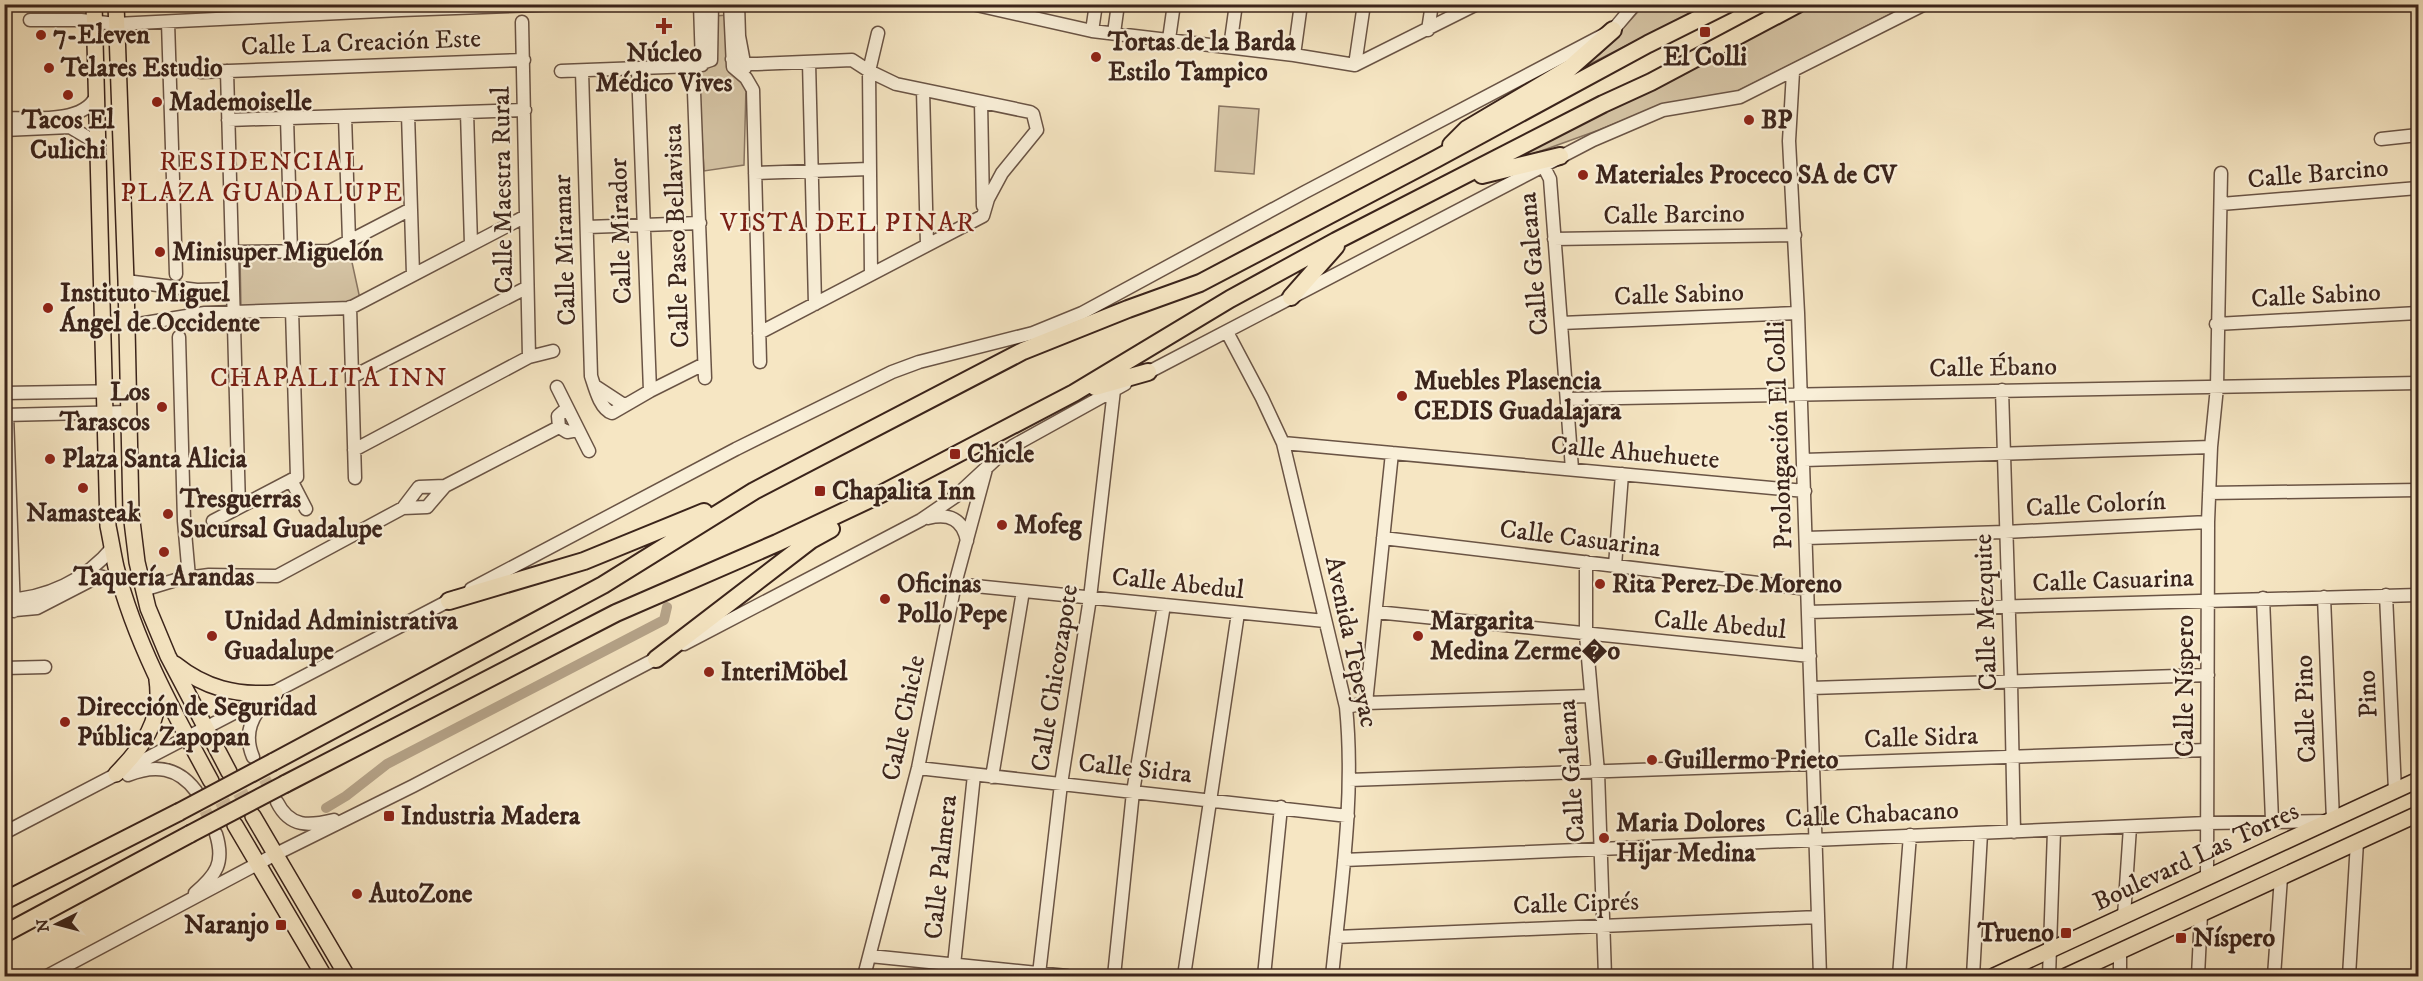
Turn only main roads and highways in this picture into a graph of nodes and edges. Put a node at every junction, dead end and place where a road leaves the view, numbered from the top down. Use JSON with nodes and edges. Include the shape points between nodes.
{"nodes":[{"id":1,"x":94,"y":4,"type":"edge"},
{"id":2,"x":116,"y":4,"type":"edge"},
{"id":3,"x":1728,"y":4,"type":"edge"},
{"id":4,"x":1798,"y":4,"type":"edge"},
{"id":5,"x":1614,"y":30,"type":"road end"},
{"id":6,"x":1560,"y":156,"type":"road end"},
{"id":7,"x":1436,"y":159,"type":"junction"},
{"id":8,"x":1455,"y":181,"type":"junction"},
{"id":9,"x":124,"y":220,"type":"junction"},
{"id":10,"x":100,"y":221,"type":"junction"},
{"id":11,"x":1344,"y":237,"type":"junction"},
{"id":12,"x":1291,"y":297,"type":"road end"},
{"id":13,"x":1148,"y":372,"type":"road end"},
{"id":14,"x":1074,"y":393,"type":"junction"},
{"id":15,"x":754,"y":491,"type":"junction"},
{"id":16,"x":883,"y":493,"type":"junction"},
{"id":17,"x":449,"y":601,"type":"road end"},
{"id":18,"x":656,"y":659,"type":"road end"},
{"id":19,"x":170,"y":660,"type":"junction"},
{"id":20,"x":156,"y":675,"type":"junction"},
{"id":21,"x":275,"y":693,"type":"road end"},
{"id":22,"x":229,"y":772,"type":"tunnel mouth"},
{"id":23,"x":116,"y":774,"type":"road end"},
{"id":24,"x":2418,"y":780,"type":"edge"},
{"id":25,"x":211,"y":781,"type":"tunnel mouth"},
{"id":26,"x":2418,"y":813,"type":"edge"},
{"id":27,"x":253,"y":816,"type":"tunnel mouth"},
{"id":28,"x":235,"y":825,"type":"tunnel mouth"},
{"id":29,"x":4,"y":901,"type":"edge"},
{"id":30,"x":4,"y":934,"type":"edge"},
{"id":31,"x":324,"y":976,"type":"edge"},
{"id":32,"x":347,"y":976,"type":"edge"},
{"id":33,"x":1994,"y":976,"type":"edge"},
{"id":34,"x":2066,"y":976,"type":"edge"}],
"edges":[{"from":1,"to":10,"type":"main road"},
{"from":2,"to":9,"type":"main road"},
{"from":3,"to":7,"type":"highway"},
{"from":4,"to":8,"type":"highway"},
{"from":5,"to":7,"type":"highway","via":[[1569,68],[1467,129]]},
{"from":6,"to":8,"type":"highway"},
{"from":7,"to":15,"type":"highway","via":[[1200,283],[1023,351]]},
{"from":8,"to":11,"type":"highway"},
{"from":9,"to":10,"type":"main road"},
{"from":9,"to":19,"type":"main road","via":[[131,513],[142,587]]},
{"from":10,"to":20,"type":"main road","via":[[107,507],[122,585]]},
{"from":11,"to":12,"type":"highway"},
{"from":11,"to":14,"type":"highway","via":[[1230,299]]},
{"from":13,"to":14,"type":"highway"},
{"from":14,"to":16,"type":"highway"},
{"from":15,"to":17,"type":"highway","via":[[584,561]]},
{"from":15,"to":29,"type":"highway","bridge":true,"via":[[603,585]]},
{"from":16,"to":18,"type":"highway","via":[[852,517],[811,540]]},
{"from":16,"to":30,"type":"highway","bridge":true,"via":[[616,613]]},
{"from":19,"to":21,"type":"main road","via":[[218,689]]},
{"from":19,"to":22,"type":"main road"},
{"from":20,"to":23,"type":"main road","via":[[159,695],[152,726],[144,744]]},
{"from":20,"to":25,"type":"main road"},
{"from":24,"to":33,"type":"main road","name":"Boulevard Las Torres"},
{"from":26,"to":34,"type":"main road","name":"Boulevard Las Torres"},
{"from":27,"to":32,"type":"main road"},
{"from":28,"to":31,"type":"main road"}]}
